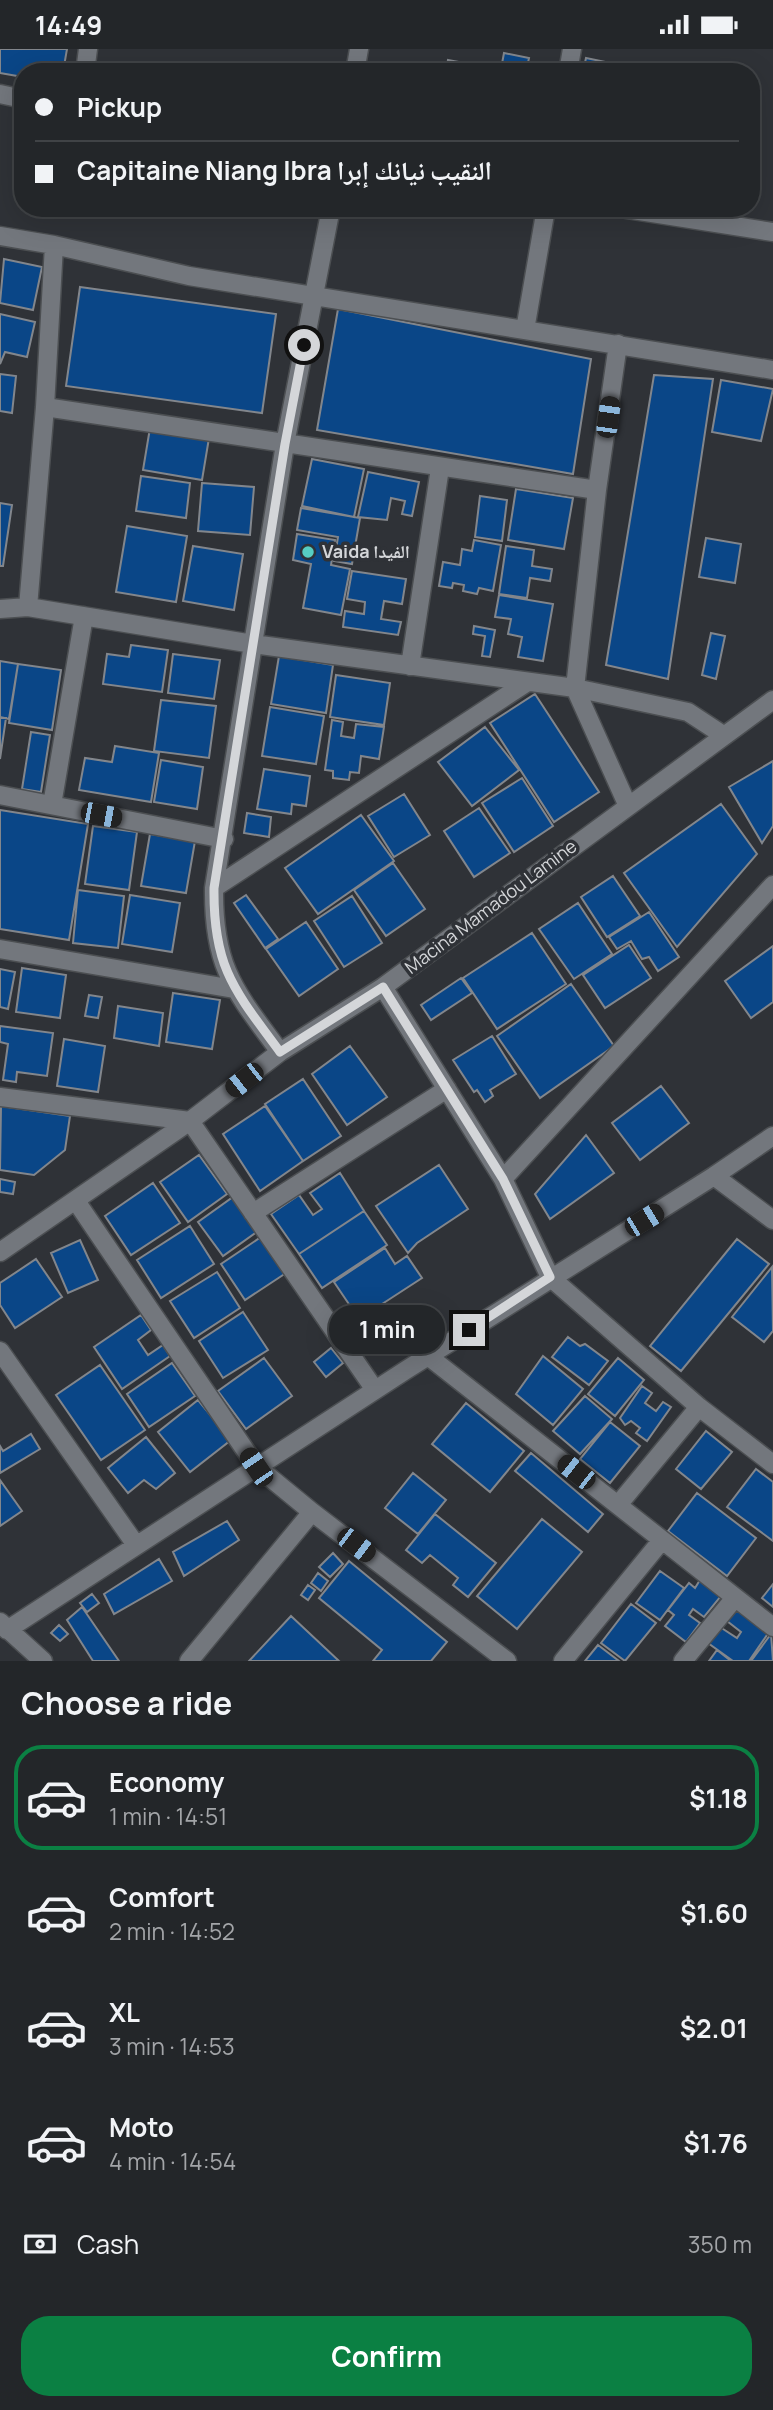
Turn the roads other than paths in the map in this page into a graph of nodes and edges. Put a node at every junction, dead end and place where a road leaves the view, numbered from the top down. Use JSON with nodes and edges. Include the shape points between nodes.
{"nodes":[{"id":1,"x":329,"y":217,"type":"edge"},
{"id":2,"x":544,"y":217,"type":"edge"},
{"id":3,"x":677,"y":217,"type":"edge"},
{"id":4,"x":773,"y":232,"type":"edge"},
{"id":5,"x":0,"y":236,"type":"edge"},
{"id":6,"x":54,"y":245,"type":"junction"},
{"id":7,"x":314,"y":296,"type":"junction"},
{"id":8,"x":525,"y":330,"type":"junction"},
{"id":9,"x":618,"y":344,"type":"junction"},
{"id":10,"x":773,"y":370,"type":"edge"},
{"id":11,"x":45,"y":407,"type":"junction"},
{"id":12,"x":285,"y":444,"type":"junction"},
{"id":13,"x":440,"y":468,"type":"junction"},
{"id":14,"x":597,"y":490,"type":"junction"},
{"id":15,"x":28,"y":607,"type":"junction"},
{"id":16,"x":0,"y":609,"type":"edge"},
{"id":17,"x":83,"y":616,"type":"junction"},
{"id":18,"x":253,"y":644,"type":"junction"},
{"id":19,"x":410,"y":666,"type":"junction"},
{"id":20,"x":526,"y":683,"type":"junction"},
{"id":21,"x":575,"y":688,"type":"junction"},
{"id":22,"x":773,"y":698,"type":"edge"},
{"id":23,"x":723,"y":735,"type":"junction"},
{"id":24,"x":0,"y":795,"type":"edge"},
{"id":25,"x":627,"y":804,"type":"junction"},
{"id":26,"x":52,"y":805,"type":"junction"},
{"id":27,"x":224,"y":839,"type":"junction"},
{"id":28,"x":773,"y":885,"type":"edge"},
{"id":29,"x":214,"y":888,"type":"junction"},
{"id":30,"x":0,"y":949,"type":"edge"},
{"id":31,"x":383,"y":987,"type":"junction"},
{"id":32,"x":233,"y":989,"type":"junction"},
{"id":33,"x":280,"y":1052,"type":"junction"},
{"id":34,"x":447,"y":1089,"type":"junction"},
{"id":35,"x":0,"y":1097,"type":"edge"},
{"id":36,"x":190,"y":1121,"type":"junction"},
{"id":37,"x":773,"y":1136,"type":"edge"},
{"id":38,"x":714,"y":1176,"type":"junction"},
{"id":39,"x":503,"y":1179,"type":"junction"},
{"id":40,"x":76,"y":1201,"type":"junction"},
{"id":41,"x":253,"y":1213,"type":"junction"},
{"id":42,"x":773,"y":1220,"type":"edge"},
{"id":43,"x":0,"y":1252,"type":"edge"},
{"id":44,"x":550,"y":1277,"type":"junction"},
{"id":45,"x":0,"y":1351,"type":"edge"},
{"id":46,"x":428,"y":1356,"type":"junction"},
{"id":47,"x":375,"y":1390,"type":"junction"},
{"id":48,"x":699,"y":1407,"type":"junction"},
{"id":49,"x":773,"y":1464,"type":"edge"},
{"id":50,"x":256,"y":1467,"type":"junction"},
{"id":51,"x":618,"y":1505,"type":"junction"},
{"id":52,"x":312,"y":1512,"type":"junction"},
{"id":53,"x":662,"y":1540,"type":"junction"},
{"id":54,"x":136,"y":1545,"type":"junction"},
{"id":55,"x":734,"y":1598,"type":"junction"},
{"id":56,"x":3,"y":1626,"type":"edge"},
{"id":57,"x":773,"y":1627,"type":"edge"},
{"id":58,"x":43,"y":1661,"type":"edge"},
{"id":59,"x":189,"y":1661,"type":"edge"},
{"id":60,"x":507,"y":1661,"type":"edge"},
{"id":61,"x":563,"y":1661,"type":"edge"},
{"id":62,"x":683,"y":1661,"type":"edge"}],
"edges":[{"from":1,"to":7,"type":"street"},
{"from":2,"to":8,"type":"street"},
{"from":3,"to":4,"type":"street"},
{"from":5,"to":6,"type":"street"},
{"from":6,"to":7,"type":"street","via":[[189,276]]},
{"from":6,"to":11,"type":"street"},
{"from":7,"to":8,"type":"street"},
{"from":7,"to":12,"type":"street"},
{"from":8,"to":9,"type":"street"},
{"from":9,"to":10,"type":"street"},
{"from":9,"to":14,"type":"street"},
{"from":11,"to":12,"type":"street"},
{"from":11,"to":15,"type":"street"},
{"from":12,"to":13,"type":"street"},
{"from":12,"to":18,"type":"street"},
{"from":13,"to":14,"type":"street"},
{"from":13,"to":19,"type":"street"},
{"from":14,"to":21,"type":"street"},
{"from":15,"to":16,"type":"street"},
{"from":15,"to":17,"type":"street"},
{"from":17,"to":18,"type":"street"},
{"from":17,"to":26,"type":"street"},
{"from":18,"to":19,"type":"street"},
{"from":18,"to":27,"type":"street"},
{"from":19,"to":20,"type":"street"},
{"from":20,"to":21,"type":"street"},
{"from":20,"to":29,"type":"street"},
{"from":21,"to":23,"type":"street","via":[[688,712]]},
{"from":21,"to":25,"type":"street"},
{"from":22,"to":23,"type":"street","name":"Macina Mamadou Lamine"},
{"from":23,"to":25,"type":"street","name":"Macina Mamadou Lamine"},
{"from":24,"to":26,"type":"street"},
{"from":25,"to":31,"type":"street","name":"Macina Mamadou Lamine"},
{"from":26,"to":27,"type":"street"},
{"from":27,"to":29,"type":"street"},
{"from":28,"to":39,"type":"street"},
{"from":29,"to":32,"type":"street","via":[[214,927]]},
{"from":30,"to":32,"type":"street"},
{"from":31,"to":33,"type":"street","name":"Macina Mamadou Lamine"},
{"from":31,"to":34,"type":"street"},
{"from":32,"to":33,"type":"street"},
{"from":33,"to":36,"type":"street","name":"Macina Mamadou Lamine"},
{"from":34,"to":39,"type":"street"},
{"from":34,"to":41,"type":"street"},
{"from":35,"to":36,"type":"street"},
{"from":36,"to":40,"type":"street","name":"Macina Mamadou Lamine"},
{"from":36,"to":41,"type":"street"},
{"from":37,"to":38,"type":"street"},
{"from":38,"to":42,"type":"street"},
{"from":38,"to":44,"type":"street"},
{"from":39,"to":44,"type":"street"},
{"from":40,"to":43,"type":"street","name":"Macina Mamadou Lamine"},
{"from":40,"to":50,"type":"street"},
{"from":41,"to":47,"type":"street"},
{"from":44,"to":46,"type":"street"},
{"from":44,"to":48,"type":"street"},
{"from":45,"to":54,"type":"street"},
{"from":46,"to":47,"type":"street"},
{"from":46,"to":51,"type":"street"},
{"from":47,"to":50,"type":"street"},
{"from":48,"to":49,"type":"street"},
{"from":48,"to":51,"type":"street"},
{"from":50,"to":52,"type":"street"},
{"from":50,"to":54,"type":"street"},
{"from":51,"to":53,"type":"street"},
{"from":52,"to":59,"type":"street"},
{"from":52,"to":60,"type":"street"},
{"from":53,"to":55,"type":"street"},
{"from":53,"to":61,"type":"street"},
{"from":54,"to":56,"type":"street"},
{"from":55,"to":57,"type":"street"},
{"from":55,"to":62,"type":"street"},
{"from":56,"to":58,"type":"street"}]}
